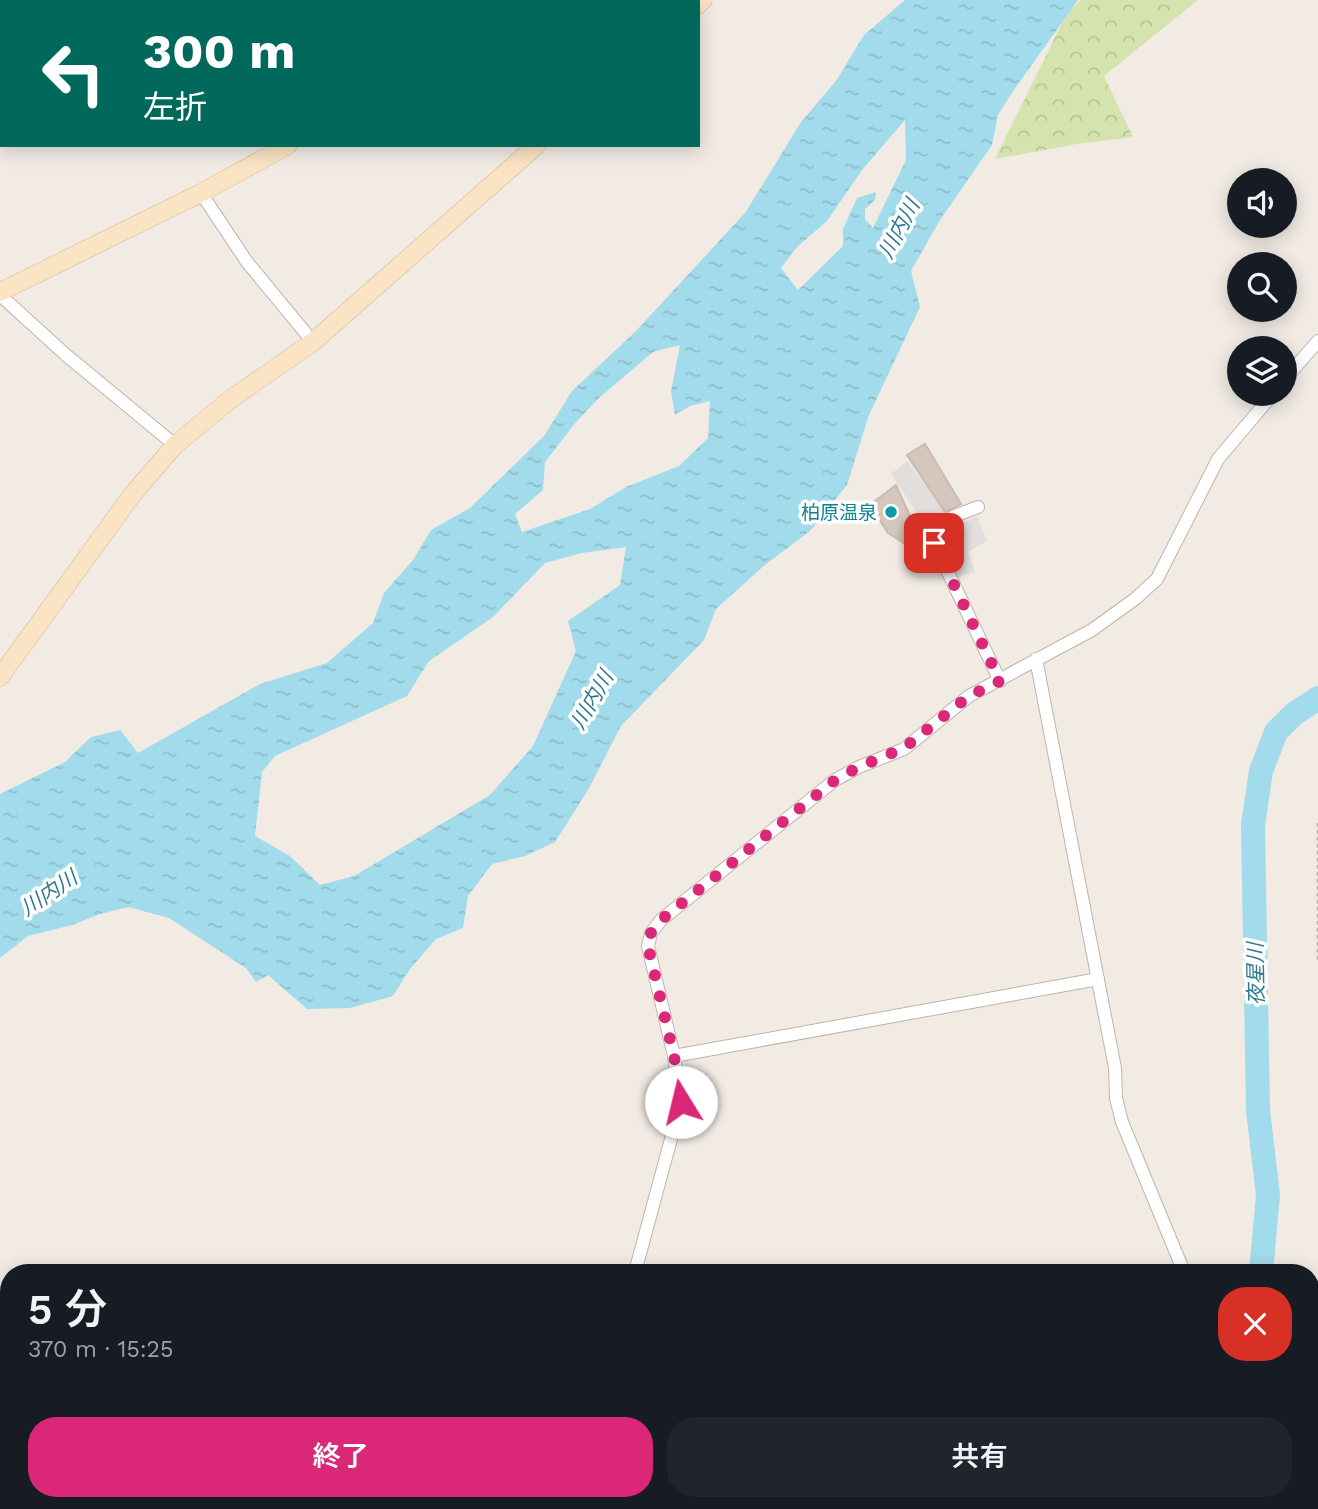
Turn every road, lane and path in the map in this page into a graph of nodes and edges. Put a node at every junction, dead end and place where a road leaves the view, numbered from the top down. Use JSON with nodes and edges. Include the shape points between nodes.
{"nodes":[{"id":1,"x":284,"y":147,"type":"edge"},
{"id":2,"x":535,"y":147,"type":"edge"},
{"id":3,"x":201,"y":193,"type":"junction"},
{"id":4,"x":0,"y":293,"type":"edge"},
{"id":5,"x":1318,"y":341,"type":"edge"},
{"id":6,"x":313,"y":342,"type":"junction"},
{"id":7,"x":1297,"y":365,"type":"edge"},
{"id":8,"x":1263,"y":406,"type":"edge"},
{"id":9,"x":175,"y":445,"type":"junction"},
{"id":10,"x":978,"y":507,"type":"dead end"},
{"id":11,"x":1036,"y":659,"type":"junction"},
{"id":12,"x":0,"y":677,"type":"edge"},
{"id":13,"x":1000,"y":681,"type":"junction"},
{"id":14,"x":1318,"y":823,"type":"edge"},
{"id":15,"x":1318,"y":960,"type":"edge"},
{"id":16,"x":1098,"y":979,"type":"junction"},
{"id":17,"x":674,"y":1056,"type":"junction"},
{"id":18,"x":637,"y":1264,"type":"edge"},
{"id":19,"x":1181,"y":1264,"type":"edge"}],
"edges":[{"from":1,"to":3,"type":"street"},
{"from":2,"to":6,"type":"street"},
{"from":3,"to":4,"type":"street"},
{"from":3,"to":6,"type":"street","via":[[247,262]]},
{"from":4,"to":9,"type":"street","via":[[66,355]]},
{"from":5,"to":7,"type":"street"},
{"from":6,"to":9,"type":"street"},
{"from":8,"to":11,"type":"street","via":[[1219,459],[1157,579],[1092,630]]},
{"from":9,"to":12,"type":"street","via":[[132,495]]},
{"from":10,"to":13,"type":"street","via":[[952,517],[934,543]]},
{"from":11,"to":13,"type":"street"},
{"from":11,"to":16,"type":"street"},
{"from":13,"to":17,"type":"street","via":[[969,696],[904,748],[835,780],[661,920],[648,946]]},
{"from":14,"to":15,"type":"path"},
{"from":16,"to":17,"type":"street"},
{"from":16,"to":19,"type":"street","via":[[1122,1122]]},
{"from":17,"to":18,"type":"street","via":[[681,1102]]}]}
